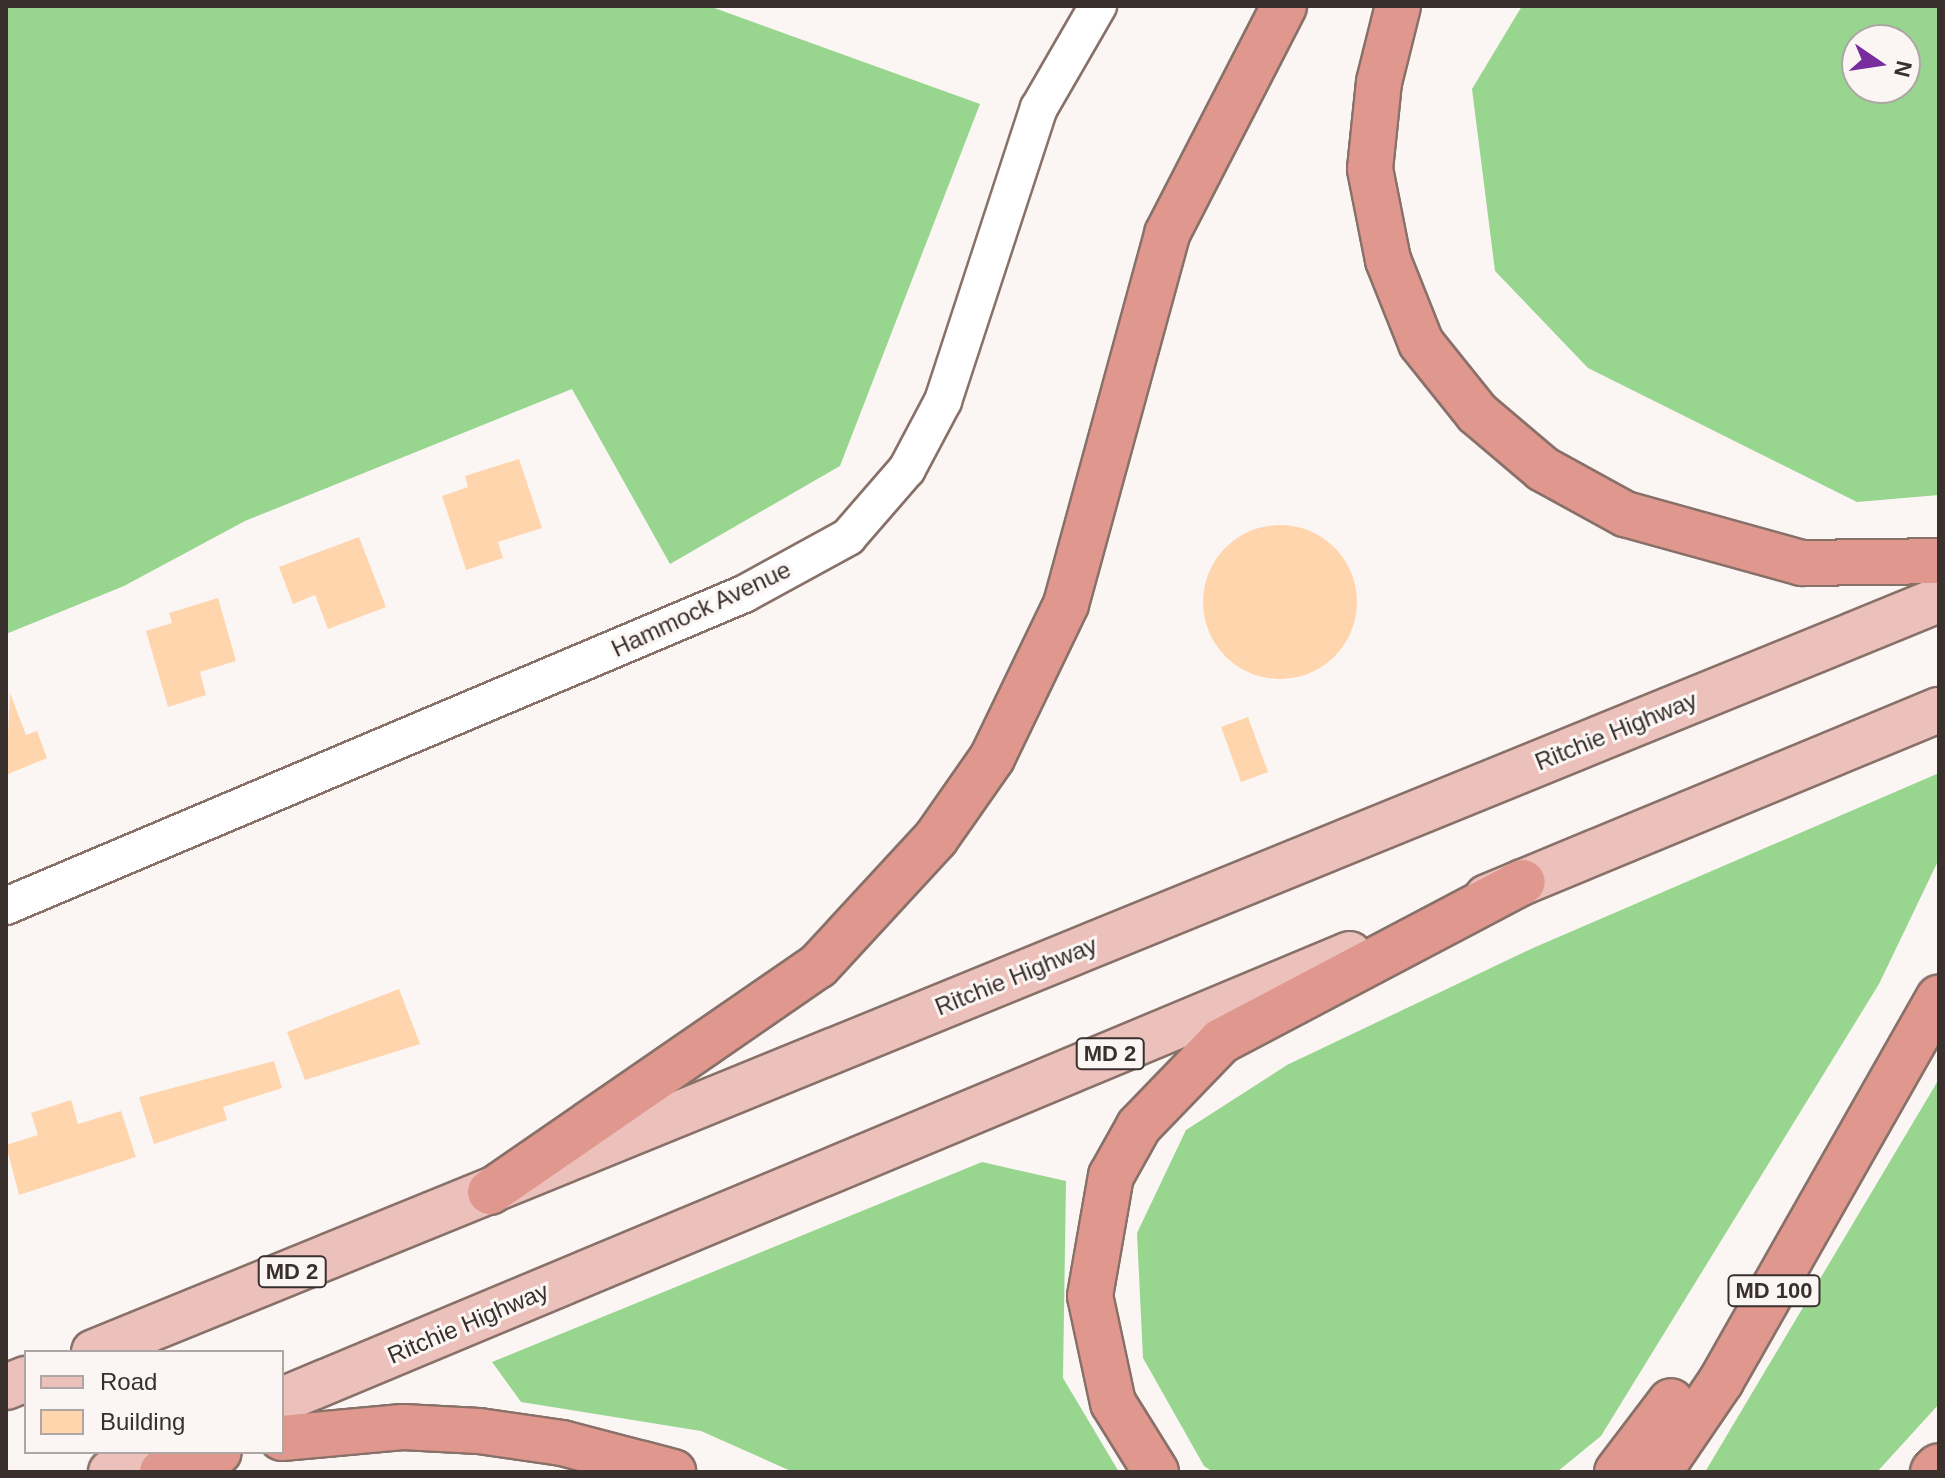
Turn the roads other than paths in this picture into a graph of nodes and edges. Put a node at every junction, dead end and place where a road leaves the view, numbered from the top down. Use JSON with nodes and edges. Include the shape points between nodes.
{"nodes":[{"id":1,"x":1098,"y":6,"type":"edge"},
{"id":2,"x":1284,"y":6,"type":"edge"},
{"id":3,"x":1398,"y":6,"type":"edge"},
{"id":4,"x":1939,"y":561,"type":"edge"},
{"id":5,"x":1939,"y":600,"type":"edge"},
{"id":6,"x":1939,"y":710,"type":"edge"},
{"id":7,"x":1523,"y":882,"type":"junction"},
{"id":8,"x":6,"y":906,"type":"edge"},
{"id":9,"x":1939,"y":998,"type":"edge"},
{"id":10,"x":1882,"y":1106,"type":"junction"},
{"id":11,"x":490,"y":1192,"type":"junction"},
{"id":12,"x":99,"y":1350,"type":"edge"},
{"id":13,"x":284,"y":1399,"type":"edge"},
{"id":14,"x":284,"y":1438,"type":"edge"},
{"id":15,"x":154,"y":1454,"type":"edge"},
{"id":16,"x":213,"y":1454,"type":"edge"},
{"id":17,"x":1939,"y":1466,"type":"edge"},
{"id":18,"x":111,"y":1472,"type":"edge"},
{"id":19,"x":162,"y":1472,"type":"edge"},
{"id":20,"x":673,"y":1472,"type":"edge"},
{"id":21,"x":1156,"y":1472,"type":"edge"},
{"id":22,"x":1617,"y":1472,"type":"edge"},
{"id":23,"x":1659,"y":1472,"type":"edge"},
{"id":24,"x":1933,"y":1472,"type":"edge"}],
"edges":[{"from":1,"to":8,"type":"street","name":"Hammock Avenue","via":[[1039,108],[943,401],[907,469],[848,537],[744,594]]},
{"from":2,"to":11,"type":"highway","via":[[1167,234],[1066,604],[992,758],[936,838],[818,966]]},
{"from":3,"to":4,"type":"highway","via":[[1379,82],[1370,169],[1388,260],[1421,343],[1477,413],[1543,469],[1625,514],[1802,563]]},
{"from":5,"to":11,"type":"main road","name":"Ritchie Highway","number":"MD 2"},
{"from":6,"to":7,"type":"main road","name":"Ritchie Highway","number":"MD 2"},
{"from":7,"to":13,"type":"main road","name":"Ritchie Highway","number":"MD 2"},
{"from":7,"to":21,"type":"highway","via":[[1221,1041],[1139,1126],[1111,1176],[1095,1233],[1090,1296],[1113,1403]]},
{"from":9,"to":10,"type":"highway","number":"MD 100"},
{"from":10,"to":22,"type":"highway"},
{"from":10,"to":23,"type":"highway","number":"MD 100","via":[[1721,1381]]},
{"from":11,"to":12,"type":"main road","name":"Ritchie Highway","number":"MD 2"},
{"from":14,"to":20,"type":"highway","via":[[403,1427],[479,1431],[562,1443]]},
{"from":15,"to":18,"type":"main road"},
{"from":16,"to":19,"type":"highway"},
{"from":17,"to":24,"type":"highway"}]}
